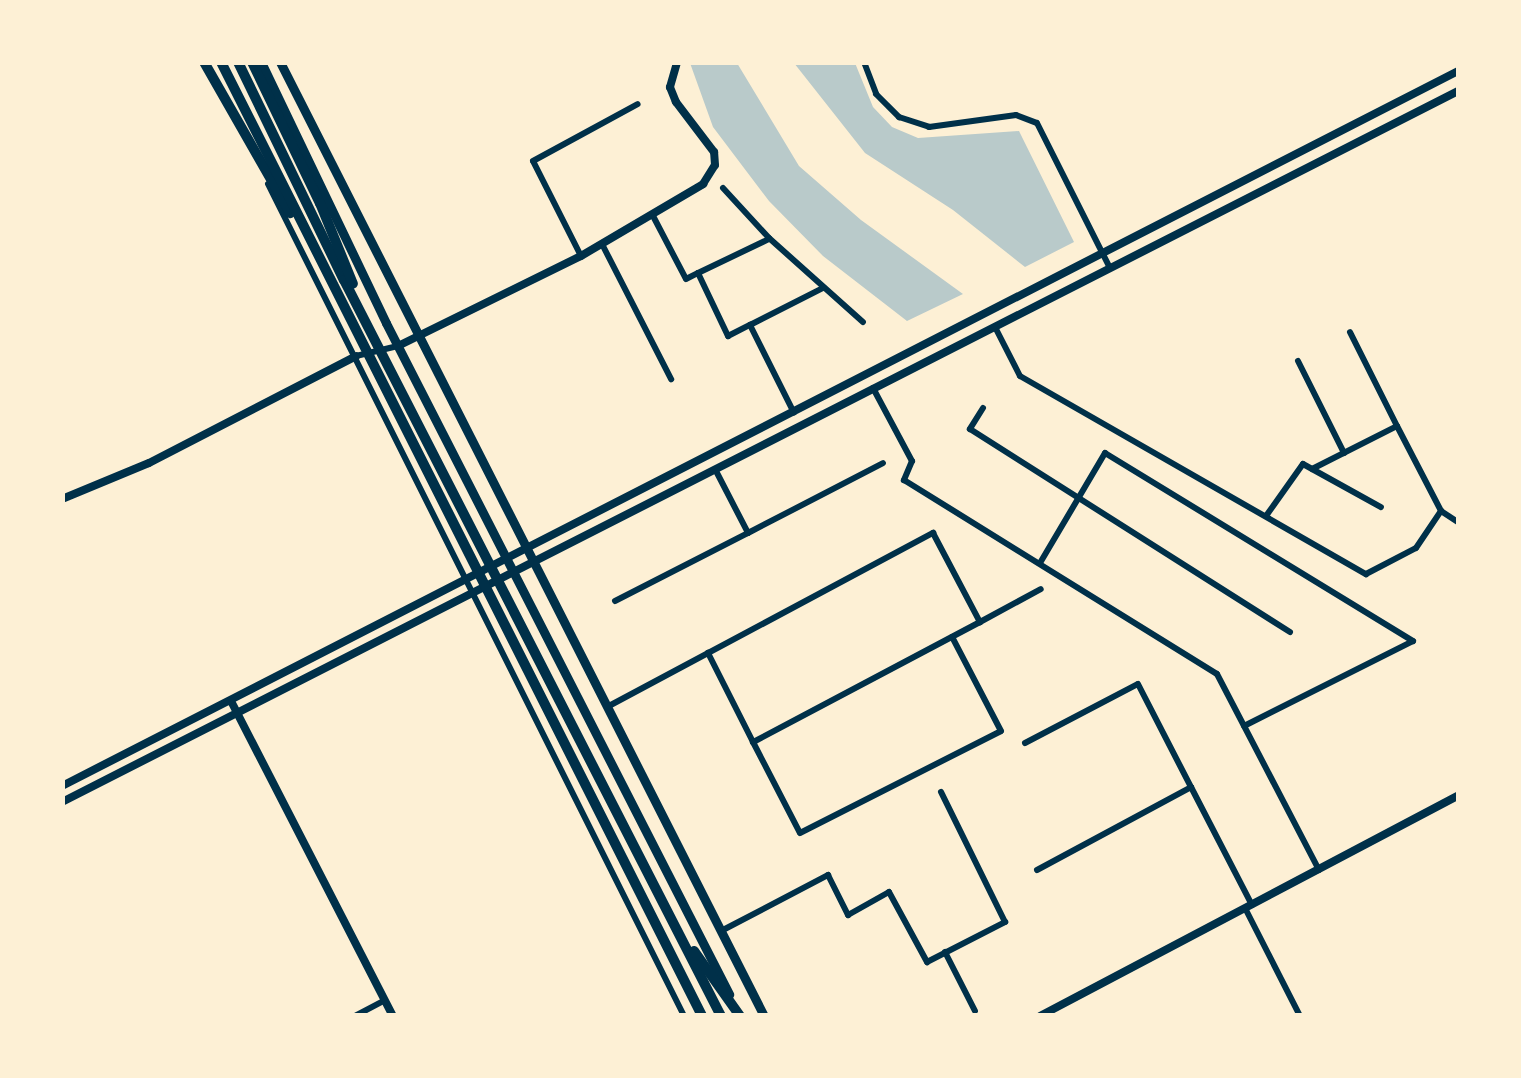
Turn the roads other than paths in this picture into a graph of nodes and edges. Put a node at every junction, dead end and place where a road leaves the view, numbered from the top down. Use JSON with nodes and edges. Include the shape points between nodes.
{"nodes":[{"id":1,"x":222,"y":62,"type":"edge"},
{"id":2,"x":238,"y":62,"type":"edge"},
{"id":3,"x":252,"y":62,"type":"edge"},
{"id":4,"x":260,"y":62,"type":"edge"},
{"id":5,"x":280,"y":62,"type":"edge"},
{"id":6,"x":677,"y":62,"type":"edge"},
{"id":7,"x":864,"y":62,"type":"edge"},
{"id":8,"x":206,"y":63,"type":"edge"},
{"id":9,"x":1458,"y":72,"type":"edge"},
{"id":10,"x":1458,"y":91,"type":"edge"},
{"id":11,"x":638,"y":104,"type":"dead end"},
{"id":12,"x":723,"y":188,"type":"dead end"},
{"id":13,"x":652,"y":214,"type":"junction"},
{"id":14,"x":769,"y":238,"type":"junction"},
{"id":15,"x":311,"y":244,"type":"junction"},
{"id":16,"x":602,"y":244,"type":"junction"},
{"id":17,"x":581,"y":256,"type":"junction"},
{"id":18,"x":1104,"y":257,"type":"junction"},
{"id":19,"x":1109,"y":266,"type":"junction"},
{"id":20,"x":698,"y":273,"type":"junction"},
{"id":21,"x":823,"y":288,"type":"junction"},
{"id":22,"x":863,"y":322,"type":"dead end"},
{"id":23,"x":750,"y":325,"type":"junction"},
{"id":24,"x":994,"y":327,"type":"junction"},
{"id":25,"x":370,"y":330,"type":"junction"},
{"id":26,"x":1350,"y":332,"type":"dead end"},
{"id":27,"x":416,"y":338,"type":"junction"},
{"id":28,"x":398,"y":346,"type":"junction"},
{"id":29,"x":356,"y":356,"type":"junction"},
{"id":30,"x":1298,"y":362,"type":"dead end"},
{"id":31,"x":670,"y":379,"type":"dead end"},
{"id":32,"x":874,"y":388,"type":"junction"},
{"id":33,"x":983,"y":408,"type":"dead end"},
{"id":34,"x":794,"y":414,"type":"junction"},
{"id":35,"x":1397,"y":426,"type":"junction"},
{"id":36,"x":1344,"y":454,"type":"junction"},
{"id":37,"x":883,"y":463,"type":"dead end"},
{"id":38,"x":715,"y":469,"type":"junction"},
{"id":39,"x":1312,"y":469,"type":"junction"},
{"id":40,"x":1078,"y":497,"type":"junction"},
{"id":41,"x":62,"y":500,"type":"edge"},
{"id":42,"x":1381,"y":507,"type":"dead end"},
{"id":43,"x":1441,"y":511,"type":"junction"},
{"id":44,"x":1266,"y":516,"type":"junction"},
{"id":45,"x":1458,"y":522,"type":"edge"},
{"id":46,"x":748,"y":533,"type":"junction"},
{"id":47,"x":524,"y":548,"type":"junction"},
{"id":48,"x":507,"y":556,"type":"junction"},
{"id":49,"x":532,"y":563,"type":"junction"},
{"id":50,"x":1040,"y":563,"type":"junction"},
{"id":51,"x":516,"y":574,"type":"junction"},
{"id":52,"x":466,"y":576,"type":"junction"},
{"id":53,"x":1041,"y":589,"type":"dead end"},
{"id":54,"x":476,"y":595,"type":"junction"},
{"id":55,"x":615,"y":602,"type":"dead end"},
{"id":56,"x":980,"y":622,"type":"junction"},
{"id":57,"x":1290,"y":632,"type":"dead end"},
{"id":58,"x":952,"y":636,"type":"junction"},
{"id":59,"x":708,"y":653,"type":"junction"},
{"id":60,"x":231,"y":701,"type":"junction"},
{"id":61,"x":606,"y":708,"type":"junction"},
{"id":62,"x":237,"y":713,"type":"junction"},
{"id":63,"x":1244,"y":726,"type":"junction"},
{"id":64,"x":753,"y":742,"type":"junction"},
{"id":65,"x":1025,"y":743,"type":"dead end"},
{"id":66,"x":62,"y":786,"type":"edge"},
{"id":67,"x":1192,"y":787,"type":"junction"},
{"id":68,"x":941,"y":792,"type":"dead end"},
{"id":69,"x":1458,"y":796,"type":"edge"},
{"id":70,"x":62,"y":802,"type":"edge"},
{"id":71,"x":1037,"y":870,"type":"dead end"},
{"id":72,"x":1319,"y":870,"type":"junction"},
{"id":73,"x":1249,"y":906,"type":"junction"},
{"id":74,"x":675,"y":925,"type":"junction"},
{"id":75,"x":721,"y":931,"type":"junction"},
{"id":76,"x":946,"y":952,"type":"junction"},
{"id":77,"x":678,"y":966,"type":"junction"},
{"id":78,"x":386,"y":1000,"type":"junction"},
{"id":79,"x":976,"y":1011,"type":"dead end"},
{"id":80,"x":355,"y":1016,"type":"edge"},
{"id":81,"x":393,"y":1016,"type":"edge"},
{"id":82,"x":684,"y":1016,"type":"edge"},
{"id":83,"x":694,"y":1016,"type":"edge"},
{"id":84,"x":702,"y":1016,"type":"edge"},
{"id":85,"x":721,"y":1016,"type":"edge"},
{"id":86,"x":740,"y":1016,"type":"edge"},
{"id":87,"x":764,"y":1016,"type":"edge"},
{"id":88,"x":1040,"y":1016,"type":"edge"},
{"id":89,"x":1300,"y":1016,"type":"edge"}],
"edges":[{"from":1,"to":15,"type":"highway"},
{"from":2,"to":25,"type":"highway"},
{"from":3,"to":25,"type":"highway","via":[[320,204]]},
{"from":4,"to":28,"type":"main road"},
{"from":5,"to":27,"type":"main road"},
{"from":6,"to":13,"type":"main road","via":[[670,86],[714,152],[715,165],[703,184]]},
{"from":7,"to":18,"type":"street","via":[[876,94],[899,118],[929,127],[1016,114],[1037,124]]},
{"from":8,"to":15,"type":"highway"},
{"from":8,"to":29,"type":"street"},
{"from":9,"to":18,"type":"main road"},
{"from":10,"to":19,"type":"main road"},
{"from":11,"to":17,"type":"street","via":[[534,161]]},
{"from":12,"to":14,"type":"street"},
{"from":13,"to":16,"type":"main road"},
{"from":13,"to":20,"type":"street","via":[[686,280]]},
{"from":14,"to":20,"type":"street"},
{"from":14,"to":21,"type":"street"},
{"from":15,"to":77,"type":"highway"},
{"from":16,"to":17,"type":"main road"},
{"from":16,"to":31,"type":"street"},
{"from":17,"to":27,"type":"main road"},
{"from":18,"to":19,"type":"street"},
{"from":18,"to":34,"type":"main road"},
{"from":19,"to":24,"type":"main road"},
{"from":20,"to":23,"type":"street","via":[[728,336]]},
{"from":21,"to":22,"type":"street"},
{"from":21,"to":23,"type":"street"},
{"from":23,"to":34,"type":"street"},
{"from":24,"to":32,"type":"main road"},
{"from":24,"to":44,"type":"street","via":[[1020,376]]},
{"from":25,"to":74,"type":"highway"},
{"from":26,"to":35,"type":"street"},
{"from":27,"to":28,"type":"main road"},
{"from":27,"to":47,"type":"main road"},
{"from":28,"to":29,"type":"street"},
{"from":28,"to":48,"type":"main road"},
{"from":29,"to":41,"type":"main road","via":[[149,463]]},
{"from":29,"to":52,"type":"street"},
{"from":30,"to":36,"type":"street"},
{"from":32,"to":38,"type":"main road"},
{"from":32,"to":50,"type":"street","via":[[912,462],[904,480]]},
{"from":33,"to":40,"type":"street","via":[[970,429]]},
{"from":34,"to":47,"type":"main road"},
{"from":35,"to":36,"type":"street"},
{"from":35,"to":43,"type":"street"},
{"from":36,"to":39,"type":"street"},
{"from":37,"to":46,"type":"street"},
{"from":38,"to":46,"type":"street"},
{"from":38,"to":49,"type":"main road"},
{"from":39,"to":42,"type":"street"},
{"from":39,"to":44,"type":"street","via":[[1303,464]]},
{"from":40,"to":50,"type":"street"},
{"from":40,"to":57,"type":"street"},
{"from":40,"to":63,"type":"street","via":[[1105,453],[1413,641]]},
{"from":43,"to":44,"type":"street","via":[[1416,548],[1366,574]]},
{"from":43,"to":45,"type":"street"},
{"from":46,"to":55,"type":"street"},
{"from":47,"to":48,"type":"main road"},
{"from":47,"to":49,"type":"main road"},
{"from":48,"to":51,"type":"main road"},
{"from":48,"to":52,"type":"main road"},
{"from":49,"to":51,"type":"main road"},
{"from":49,"to":61,"type":"main road"},
{"from":50,"to":63,"type":"street","via":[[1217,674]]},
{"from":51,"to":54,"type":"main road"},
{"from":51,"to":86,"type":"main road"},
{"from":52,"to":54,"type":"street"},
{"from":52,"to":60,"type":"main road"},
{"from":53,"to":56,"type":"street"},
{"from":54,"to":62,"type":"main road"},
{"from":54,"to":82,"type":"street"},
{"from":56,"to":58,"type":"street"},
{"from":56,"to":59,"type":"street","via":[[933,534]]},
{"from":58,"to":64,"type":"street"},
{"from":58,"to":64,"type":"street","via":[[1000,731],[800,832]]},
{"from":59,"to":61,"type":"street"},
{"from":59,"to":64,"type":"street"},
{"from":60,"to":62,"type":"main road"},
{"from":60,"to":66,"type":"main road"},
{"from":61,"to":75,"type":"main road"},
{"from":62,"to":70,"type":"main road"},
{"from":62,"to":78,"type":"main road"},
{"from":63,"to":72,"type":"street"},
{"from":65,"to":67,"type":"street","via":[[1138,684]]},
{"from":67,"to":71,"type":"street"},
{"from":67,"to":73,"type":"street"},
{"from":68,"to":76,"type":"street","via":[[1005,922]]},
{"from":69,"to":72,"type":"main road"},
{"from":72,"to":73,"type":"main road"},
{"from":73,"to":88,"type":"main road"},
{"from":73,"to":89,"type":"street"},
{"from":74,"to":85,"type":"highway"},
{"from":74,"to":86,"type":"highway"},
{"from":75,"to":76,"type":"street","via":[[828,874],[848,915],[890,892],[926,962]]},
{"from":75,"to":87,"type":"main road"},
{"from":76,"to":79,"type":"street"},
{"from":77,"to":83,"type":"highway"},
{"from":77,"to":84,"type":"highway"},
{"from":78,"to":80,"type":"street"},
{"from":78,"to":81,"type":"main road"}]}
